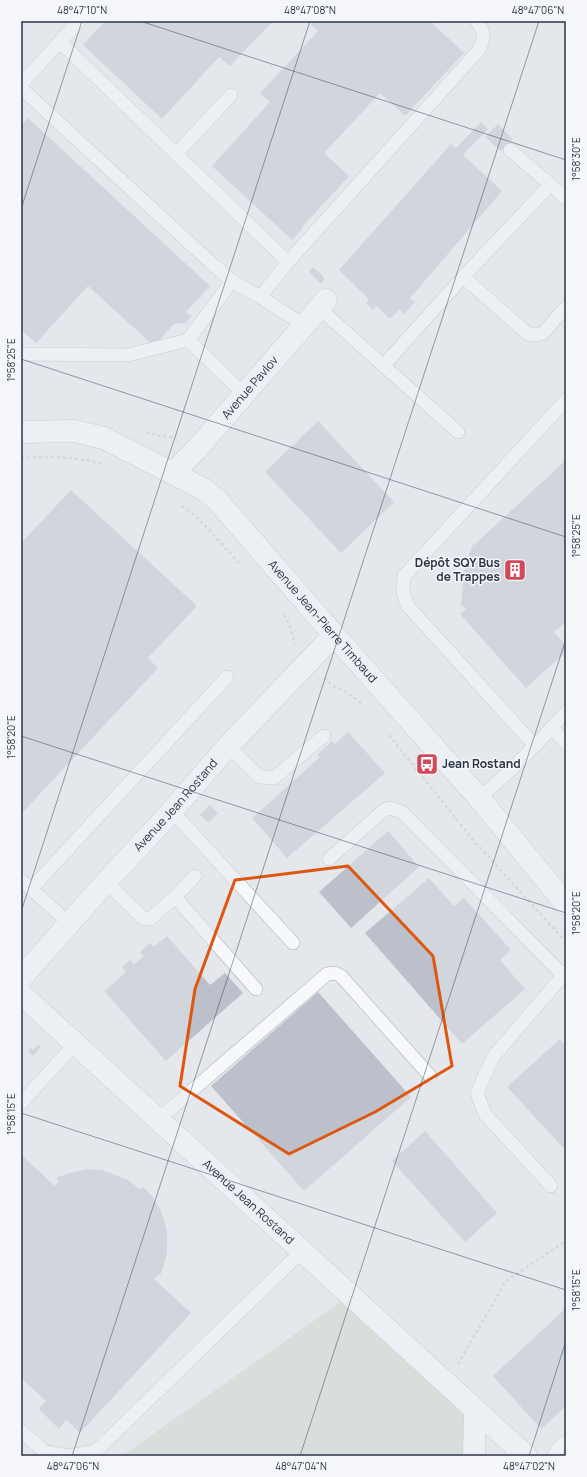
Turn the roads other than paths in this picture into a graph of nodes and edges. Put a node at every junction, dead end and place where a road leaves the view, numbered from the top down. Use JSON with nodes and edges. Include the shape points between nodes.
{"nodes":[{"id":1,"x":79,"y":21,"type":"edge"},
{"id":2,"x":476,"y":21,"type":"edge"},
{"id":3,"x":60,"y":42,"type":"junction"},
{"id":4,"x":21,"y":84,"type":"edge"},
{"id":5,"x":21,"y":88,"type":"edge"},
{"id":6,"x":231,"y":95,"type":"dead end"},
{"id":7,"x":510,"y":150,"type":"dead end"},
{"id":8,"x":176,"y":154,"type":"junction"},
{"id":9,"x":550,"y":185,"type":"junction"},
{"id":10,"x":566,"y":198,"type":"edge"},
{"id":11,"x":288,"y":262,"type":"junction"},
{"id":12,"x":463,"y":276,"type":"junction"},
{"id":13,"x":232,"y":281,"type":"junction"},
{"id":14,"x":260,"y":297,"type":"junction"},
{"id":15,"x":322,"y":304,"type":"joint"},
{"id":16,"x":566,"y":307,"type":"edge"},
{"id":17,"x":304,"y":325,"type":"junction"},
{"id":18,"x":188,"y":340,"type":"junction"},
{"id":19,"x":21,"y":354,"type":"edge"},
{"id":20,"x":383,"y":366,"type":"junction"},
{"id":21,"x":244,"y":394,"type":"junction"},
{"id":22,"x":566,"y":400,"type":"edge"},
{"id":23,"x":21,"y":432,"type":"edge"},
{"id":24,"x":458,"y":432,"type":"dead end"},
{"id":25,"x":173,"y":473,"type":"junction"},
{"id":26,"x":334,"y":635,"type":"junction"},
{"id":27,"x":227,"y":677,"type":"dead end"},
{"id":28,"x":566,"y":712,"type":"edge"},
{"id":29,"x":552,"y":728,"type":"junction"},
{"id":30,"x":324,"y":736,"type":"dead end"},
{"id":31,"x":566,"y":743,"type":"edge"},
{"id":32,"x":228,"y":746,"type":"junction"},
{"id":33,"x":535,"y":746,"type":"junction"},
{"id":34,"x":479,"y":798,"type":"junction"},
{"id":35,"x":172,"y":811,"type":"junction"},
{"id":36,"x":329,"y":859,"type":"dead end"},
{"id":37,"x":195,"y":876,"type":"dead end"},
{"id":38,"x":21,"y":880,"type":"edge"},
{"id":39,"x":106,"y":882,"type":"junction"},
{"id":40,"x":31,"y":889,"type":"junction"},
{"id":41,"x":175,"y":897,"type":"junction"},
{"id":42,"x":566,"y":904,"type":"edge"},
{"id":43,"x":69,"y":923,"type":"junction"},
{"id":44,"x":293,"y":943,"type":"dead end"},
{"id":45,"x":564,"y":974,"type":"edge"},
{"id":46,"x":21,"y":978,"type":"edge"},
{"id":47,"x":256,"y":989,"type":"dead end"},
{"id":48,"x":21,"y":994,"type":"edge"},
{"id":49,"x":76,"y":1043,"type":"junction"},
{"id":50,"x":430,"y":1076,"type":"dead end"},
{"id":51,"x":21,"y":1103,"type":"edge"},
{"id":52,"x":159,"y":1119,"type":"junction"},
{"id":53,"x":551,"y":1186,"type":"dead end"},
{"id":54,"x":302,"y":1251,"type":"junction"},
{"id":55,"x":475,"y":1411,"type":"junction"},
{"id":56,"x":21,"y":1431,"type":"edge"},
{"id":57,"x":566,"y":1442,"type":"edge"},
{"id":58,"x":474,"y":1456,"type":"edge"},
{"id":59,"x":526,"y":1456,"type":"edge"},
{"id":60,"x":554,"y":1456,"type":"edge"}],
"edges":[{"from":1,"to":3,"type":"lane"},
{"from":2,"to":11,"type":"lane","via":[[484,33],[483,43],[478,51]]},
{"from":3,"to":4,"type":"lane"},
{"from":3,"to":8,"type":"lane"},
{"from":5,"to":13,"type":"lane"},
{"from":6,"to":8,"type":"lane"},
{"from":7,"to":9,"type":"lane"},
{"from":8,"to":11,"type":"lane"},
{"from":9,"to":10,"type":"lane"},
{"from":9,"to":12,"type":"lane"},
{"from":11,"to":14,"type":"lane"},
{"from":12,"to":16,"type":"lane","via":[[528,334],[536,336],[543,333]]},
{"from":12,"to":20,"type":"lane"},
{"from":13,"to":14,"type":"lane"},
{"from":13,"to":18,"type":"lane"},
{"from":14,"to":17,"type":"lane"},
{"from":15,"to":17,"type":"street","name":"Avenue Pavlov"},
{"from":15,"to":20,"type":"lane"},
{"from":17,"to":21,"type":"street","name":"Avenue Pavlov"},
{"from":18,"to":19,"type":"lane","via":[[128,355]]},
{"from":18,"to":21,"type":"lane"},
{"from":20,"to":24,"type":"lane"},
{"from":21,"to":25,"type":"street","name":"Avenue Pavlov"},
{"from":22,"to":33,"type":"lane","via":[[404,576],[403,592],[407,605]]},
{"from":23,"to":25,"type":"street","name":"Avenue Jean-Pierre Timbaud","via":[[74,431],[104,438]]},
{"from":25,"to":26,"type":"street","name":"Avenue Jean-Pierre Timbaud","via":[[205,490],[217,500]]},
{"from":26,"to":32,"type":"street","name":"Avenue Jean Rostand"},
{"from":26,"to":34,"type":"street","name":"Avenue Jean-Pierre Timbaud"},
{"from":27,"to":40,"type":"lane"},
{"from":28,"to":29,"type":"lane"},
{"from":29,"to":31,"type":"lane"},
{"from":29,"to":33,"type":"lane"},
{"from":30,"to":32,"type":"lane","via":[[274,778],[260,777]]},
{"from":32,"to":35,"type":"street","name":"Avenue Jean Rostand"},
{"from":33,"to":34,"type":"lane"},
{"from":34,"to":42,"type":"street","name":"Avenue Jean-Pierre Timbaud"},
{"from":35,"to":39,"type":"street","name":"Avenue Jean Rostand"},
{"from":35,"to":44,"type":"lane"},
{"from":36,"to":45,"type":"lane","via":[[384,810],[390,808],[402,812]]},
{"from":37,"to":41,"type":"lane"},
{"from":38,"to":40,"type":"lane"},
{"from":39,"to":41,"type":"lane","via":[[147,920]]},
{"from":39,"to":43,"type":"street","name":"Avenue Jean Rostand"},
{"from":40,"to":43,"type":"lane"},
{"from":41,"to":47,"type":"lane"},
{"from":43,"to":46,"type":"street","name":"Avenue Jean Rostand"},
{"from":45,"to":53,"type":"lane","via":[[493,1057],[477,1093],[485,1114]]},
{"from":48,"to":49,"type":"street","name":"Avenue Jean Rostand"},
{"from":49,"to":51,"type":"lane"},
{"from":49,"to":52,"type":"street","name":"Avenue Jean Rostand"},
{"from":50,"to":52,"type":"lane","via":[[341,976],[327,974]]},
{"from":52,"to":54,"type":"street","name":"Avenue Jean Rostand"},
{"from":54,"to":55,"type":"street","name":"Avenue Jean Rostand"},
{"from":54,"to":56,"type":"lane","via":[[96,1451],[69,1456],[44,1451]]},
{"from":55,"to":58,"type":"street"},
{"from":55,"to":59,"type":"street","name":"Avenue Jean Rostand"},
{"from":57,"to":60,"type":"lane","via":[[559,1447]]}]}
